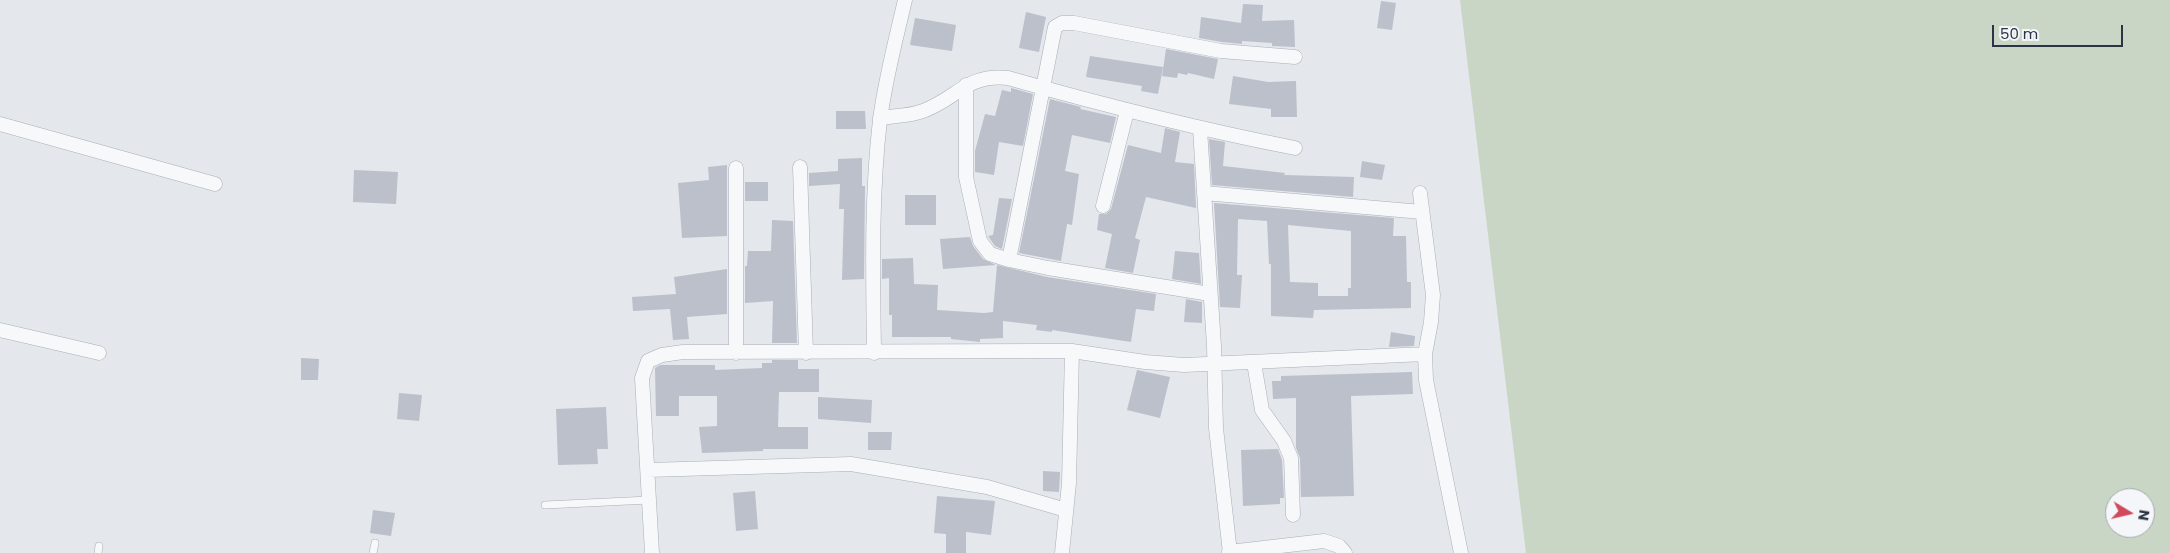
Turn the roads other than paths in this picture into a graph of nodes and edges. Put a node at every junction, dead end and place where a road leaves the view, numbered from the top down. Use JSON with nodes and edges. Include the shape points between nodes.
{"nodes":[{"id":1,"x":905,"y":0,"type":"edge"},
{"id":2,"x":1295,"y":57,"type":"dead end"},
{"id":3,"x":966,"y":85,"type":"junction"},
{"id":4,"x":1043,"y":88,"type":"junction"},
{"id":5,"x":1127,"y":112,"type":"junction"},
{"id":6,"x":880,"y":118,"type":"junction"},
{"id":7,"x":0,"y":124,"type":"edge"},
{"id":8,"x":1200,"y":129,"type":"junction"},
{"id":9,"x":1295,"y":148,"type":"dead end"},
{"id":10,"x":736,"y":168,"type":"dead end"},
{"id":11,"x":800,"y":168,"type":"dead end"},
{"id":12,"x":215,"y":184,"type":"dead end"},
{"id":13,"x":1204,"y":193,"type":"junction"},
{"id":14,"x":1420,"y":193,"type":"dead end"},
{"id":15,"x":1103,"y":206,"type":"dead end"},
{"id":16,"x":1422,"y":212,"type":"junction"},
{"id":17,"x":1009,"y":260,"type":"junction"},
{"id":18,"x":1210,"y":294,"type":"junction"},
{"id":19,"x":0,"y":330,"type":"edge"},
{"id":20,"x":1072,"y":351,"type":"junction"},
{"id":21,"x":98,"y":353,"type":"dead end"},
{"id":22,"x":736,"y":353,"type":"junction"},
{"id":23,"x":806,"y":353,"type":"junction"},
{"id":24,"x":874,"y":353,"type":"junction"},
{"id":25,"x":1425,"y":354,"type":"junction"},
{"id":26,"x":1254,"y":363,"type":"junction"},
{"id":27,"x":1214,"y":366,"type":"junction"},
{"id":28,"x":648,"y":470,"type":"junction"},
{"id":29,"x":650,"y":500,"type":"junction"},
{"id":30,"x":545,"y":505,"type":"dead end"},
{"id":31,"x":1066,"y":510,"type":"junction"},
{"id":32,"x":1293,"y":514,"type":"dead end"},
{"id":33,"x":375,"y":543,"type":"dead end"},
{"id":34,"x":1229,"y":552,"type":"edge"},
{"id":35,"x":373,"y":553,"type":"edge"},
{"id":36,"x":652,"y":553,"type":"edge"},
{"id":37,"x":1062,"y":553,"type":"edge"},
{"id":38,"x":1345,"y":553,"type":"edge"},
{"id":39,"x":1461,"y":553,"type":"edge"}],
"edges":[{"from":1,"to":6,"type":"street"},
{"from":2,"to":4,"type":"street","via":[[1221,51],[1062,23],[1055,27],[1051,37]]},
{"from":3,"to":4,"type":"street","via":[[992,76]]},
{"from":3,"to":6,"type":"street","via":[[922,112]]},
{"from":3,"to":17,"type":"street","via":[[966,177],[971,208],[980,240],[990,254]]},
{"from":4,"to":5,"type":"street"},
{"from":4,"to":17,"type":"street"},
{"from":5,"to":8,"type":"street"},
{"from":5,"to":15,"type":"street"},
{"from":6,"to":24,"type":"street","via":[[874,243]]},
{"from":7,"to":12,"type":"street"},
{"from":8,"to":9,"type":"street"},
{"from":8,"to":13,"type":"street"},
{"from":10,"to":22,"type":"street"},
{"from":11,"to":23,"type":"street"},
{"from":13,"to":16,"type":"street"},
{"from":13,"to":18,"type":"street"},
{"from":14,"to":16,"type":"street"},
{"from":16,"to":25,"type":"street","via":[[1433,295]]},
{"from":17,"to":18,"type":"street"},
{"from":18,"to":27,"type":"street"},
{"from":19,"to":21,"type":"street"},
{"from":20,"to":24,"type":"street"},
{"from":20,"to":27,"type":"street","via":[[1145,362]]},
{"from":20,"to":31,"type":"street"},
{"from":22,"to":23,"type":"street"},
{"from":22,"to":28,"type":"street","via":[[683,352],[648,361],[642,378]]},
{"from":23,"to":24,"type":"street"},
{"from":25,"to":26,"type":"street"},
{"from":25,"to":39,"type":"street","via":[[1426,380]]},
{"from":26,"to":27,"type":"street"},
{"from":26,"to":32,"type":"street","via":[[1262,410],[1284,441],[1291,458]]},
{"from":27,"to":34,"type":"street","via":[[1216,428]]},
{"from":28,"to":29,"type":"street"},
{"from":28,"to":31,"type":"street","via":[[851,464],[986,487]]},
{"from":29,"to":30,"type":"lane"},
{"from":29,"to":36,"type":"street"},
{"from":31,"to":37,"type":"street"},
{"from":33,"to":35,"type":"lane"},
{"from":34,"to":38,"type":"street","via":[[1324,541],[1339,546]]}]}
